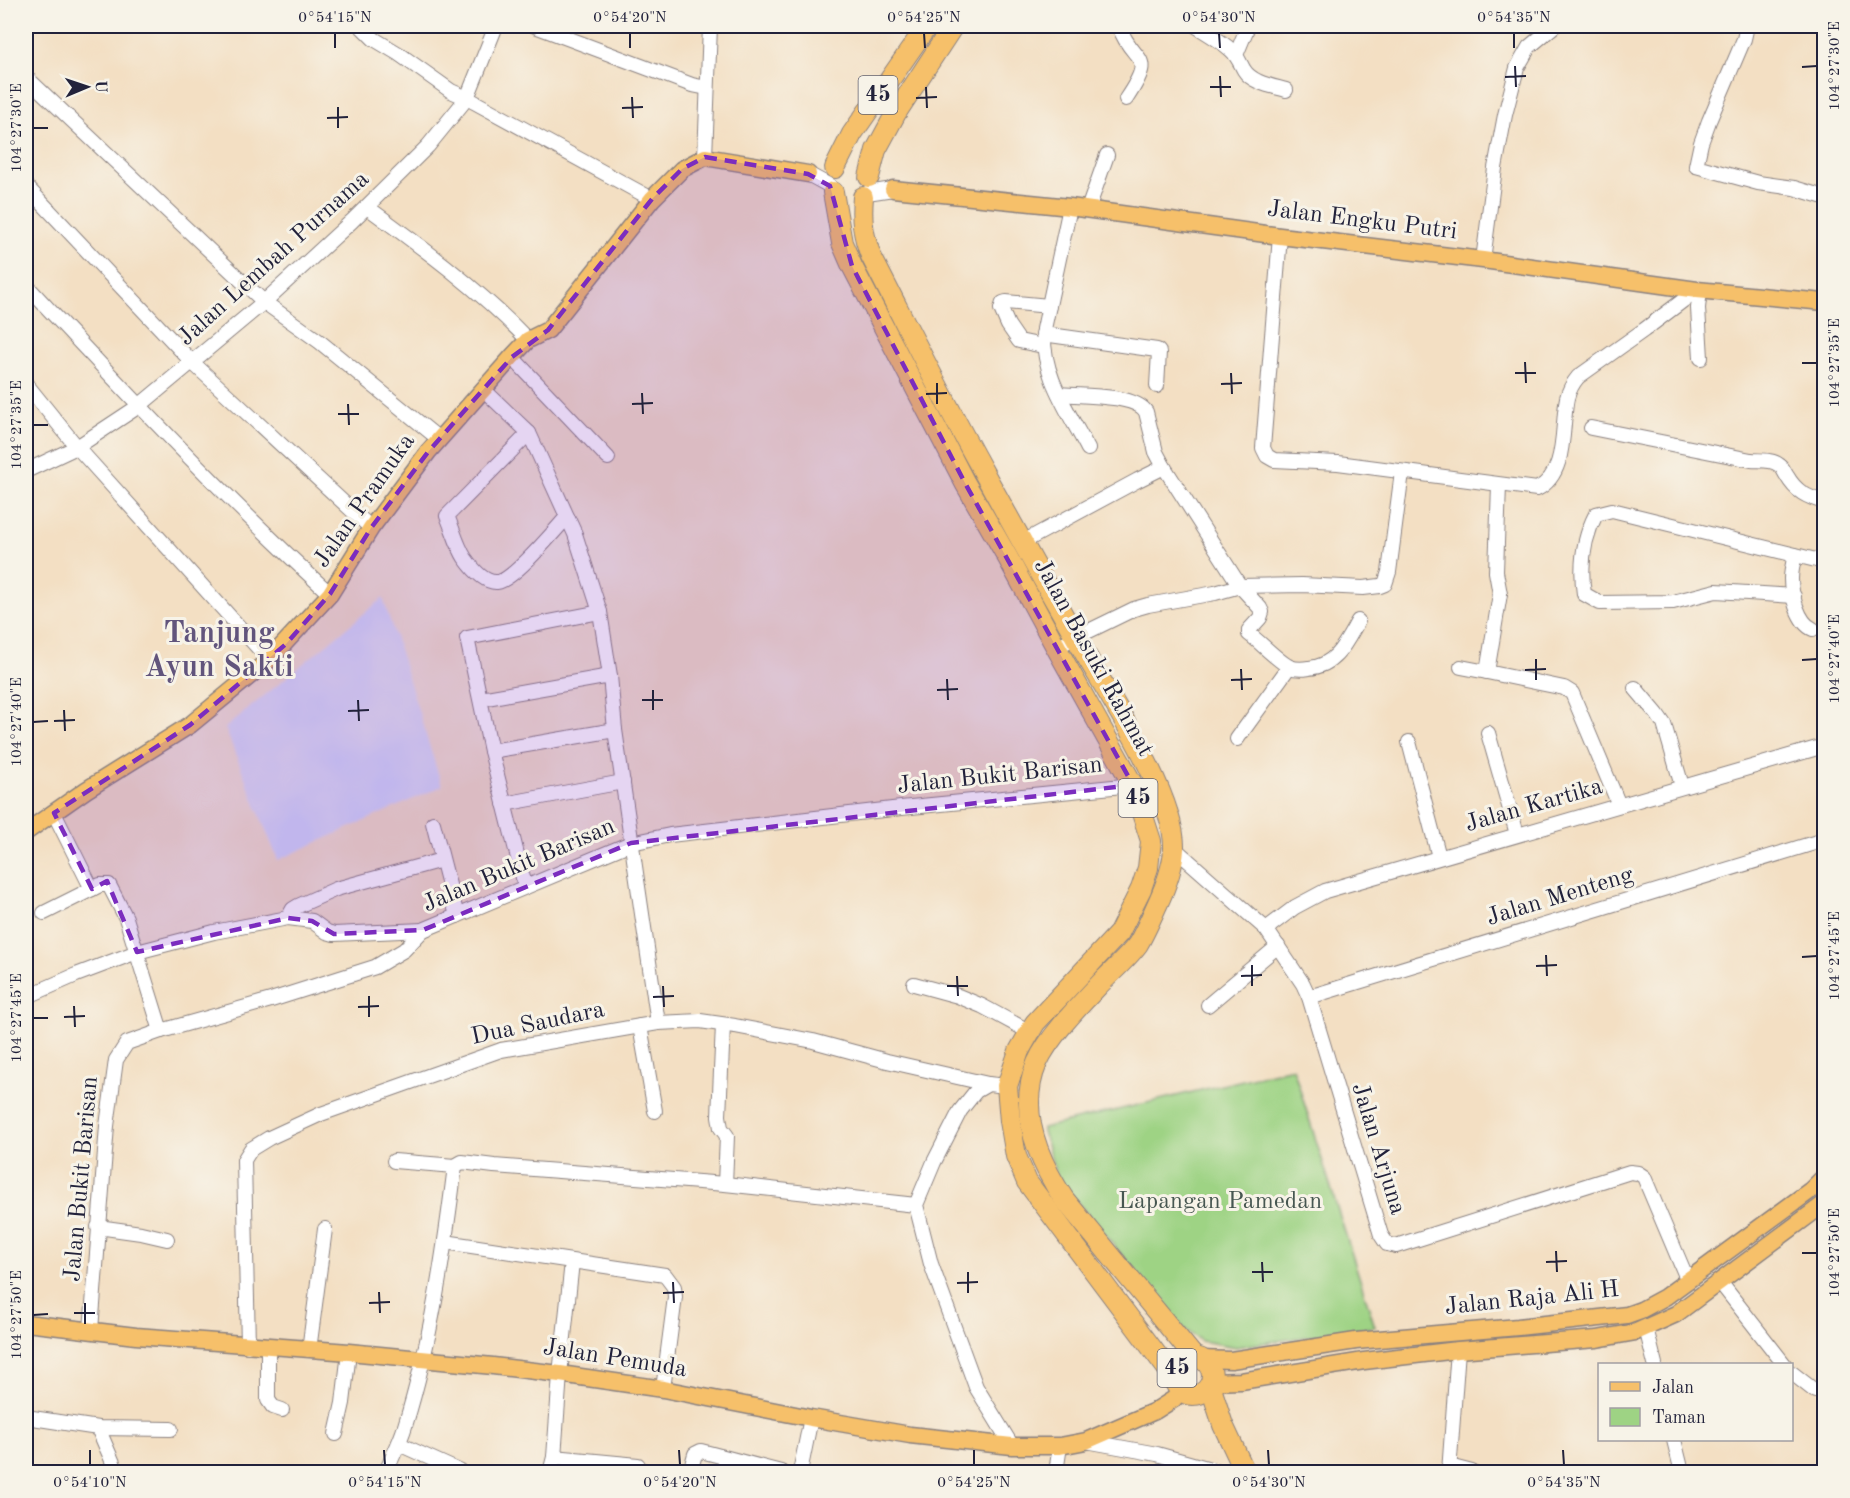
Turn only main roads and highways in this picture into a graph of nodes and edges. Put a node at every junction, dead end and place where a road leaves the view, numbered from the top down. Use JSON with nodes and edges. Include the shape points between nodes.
{"nodes":[{"id":1,"x":927,"y":26,"type":"edge"},
{"id":2,"x":953,"y":26,"type":"edge"},
{"id":3,"x":808,"y":174,"type":"road end"},
{"id":4,"x":833,"y":179,"type":"junction"},
{"id":5,"x":867,"y":187,"type":"junction"},
{"id":6,"x":893,"y":189,"type":"road end"},
{"id":7,"x":1824,"y":302,"type":"edge"},
{"id":8,"x":26,"y":832,"type":"edge"},
{"id":9,"x":1067,"y":988,"type":"junction"},
{"id":10,"x":1082,"y":1003,"type":"junction"},
{"id":11,"x":1824,"y":1177,"type":"edge"},
{"id":12,"x":1824,"y":1204,"type":"edge"},
{"id":13,"x":1616,"y":1317,"type":"junction"},
{"id":14,"x":26,"y":1323,"type":"edge"},
{"id":15,"x":1623,"y":1335,"type":"junction"},
{"id":16,"x":1198,"y":1358,"type":"junction"},
{"id":17,"x":1210,"y":1384,"type":"junction"},
{"id":18,"x":1180,"y":1387,"type":"junction"},
{"id":19,"x":1223,"y":1425,"type":"junction"},
{"id":20,"x":1245,"y":1473,"type":"edge"}],
"edges":[{"from":1,"to":4,"type":"highway","number":"45","via":[[852,134]]},
{"from":2,"to":5,"type":"highway","name":"Jalan Basuki Rahmat","number":"45","via":[[876,150]]},
{"from":3,"to":8,"type":"main road","name":"Jalan Pramuka","via":[[705,157],[682,169],[652,199],[548,330],[528,340],[439,439],[371,528],[330,594],[270,660],[190,725]]},
{"from":4,"to":5,"type":"highway","via":[[837,197],[848,202],[855,201]]},
{"from":4,"to":5,"type":"highway","via":[[840,164],[853,162],[865,168]]},
{"from":4,"to":9,"type":"highway","name":"Jalan Basuki Rahmat","number":"45","via":[[842,243],[852,266],[965,483],[1133,785],[1151,841],[1141,889],[1119,933]]},
{"from":5,"to":10,"type":"highway","name":"Jalan Basuki Rahmat","number":"45","via":[[862,222],[871,256],[982,469],[1132,735],[1170,821],[1174,848],[1163,893],[1138,944]]},
{"from":6,"to":7,"type":"main road","name":"Jalan Engku Putri","via":[[1088,209],[1698,290]]},
{"from":9,"to":10,"type":"highway"},
{"from":9,"to":18,"type":"highway","name":"Jalan Basuki Rahmat","number":"45","via":[[1035,1023],[998,1085],[1017,1156],[1026,1182]]},
{"from":10,"to":16,"type":"highway","name":"Jalan Basuki Rahmat","number":"45","via":[[1037,1062],[1029,1116],[1039,1152],[1064,1199]]},
{"from":11,"to":13,"type":"main road","name":"Jalan Raja Ali H","via":[[1665,1298]]},
{"from":12,"to":15,"type":"main road","via":[[1676,1314]]},
{"from":13,"to":15,"type":"main road"},
{"from":13,"to":16,"type":"main road","name":"Jalan Raja Ali H","via":[[1356,1341],[1231,1360]]},
{"from":14,"to":18,"type":"main road","name":"Jalan Pemuda","via":[[136,1336],[493,1365],[663,1389],[910,1435],[1011,1446],[1060,1446],[1086,1441],[1155,1411],[1174,1399]]},
{"from":15,"to":17,"type":"main road","via":[[1364,1361]]},
{"from":16,"to":17,"type":"highway","number":"45","via":[[1209,1366]]},
{"from":16,"to":18,"type":"highway","number":"45","via":[[1177,1366]]},
{"from":17,"to":18,"type":"highway","number":"45","via":[[1196,1395]]},
{"from":17,"to":19,"type":"highway","number":"45"},
{"from":18,"to":19,"type":"highway","number":"45"},
{"from":19,"to":20,"type":"highway","number":"45"}]}
